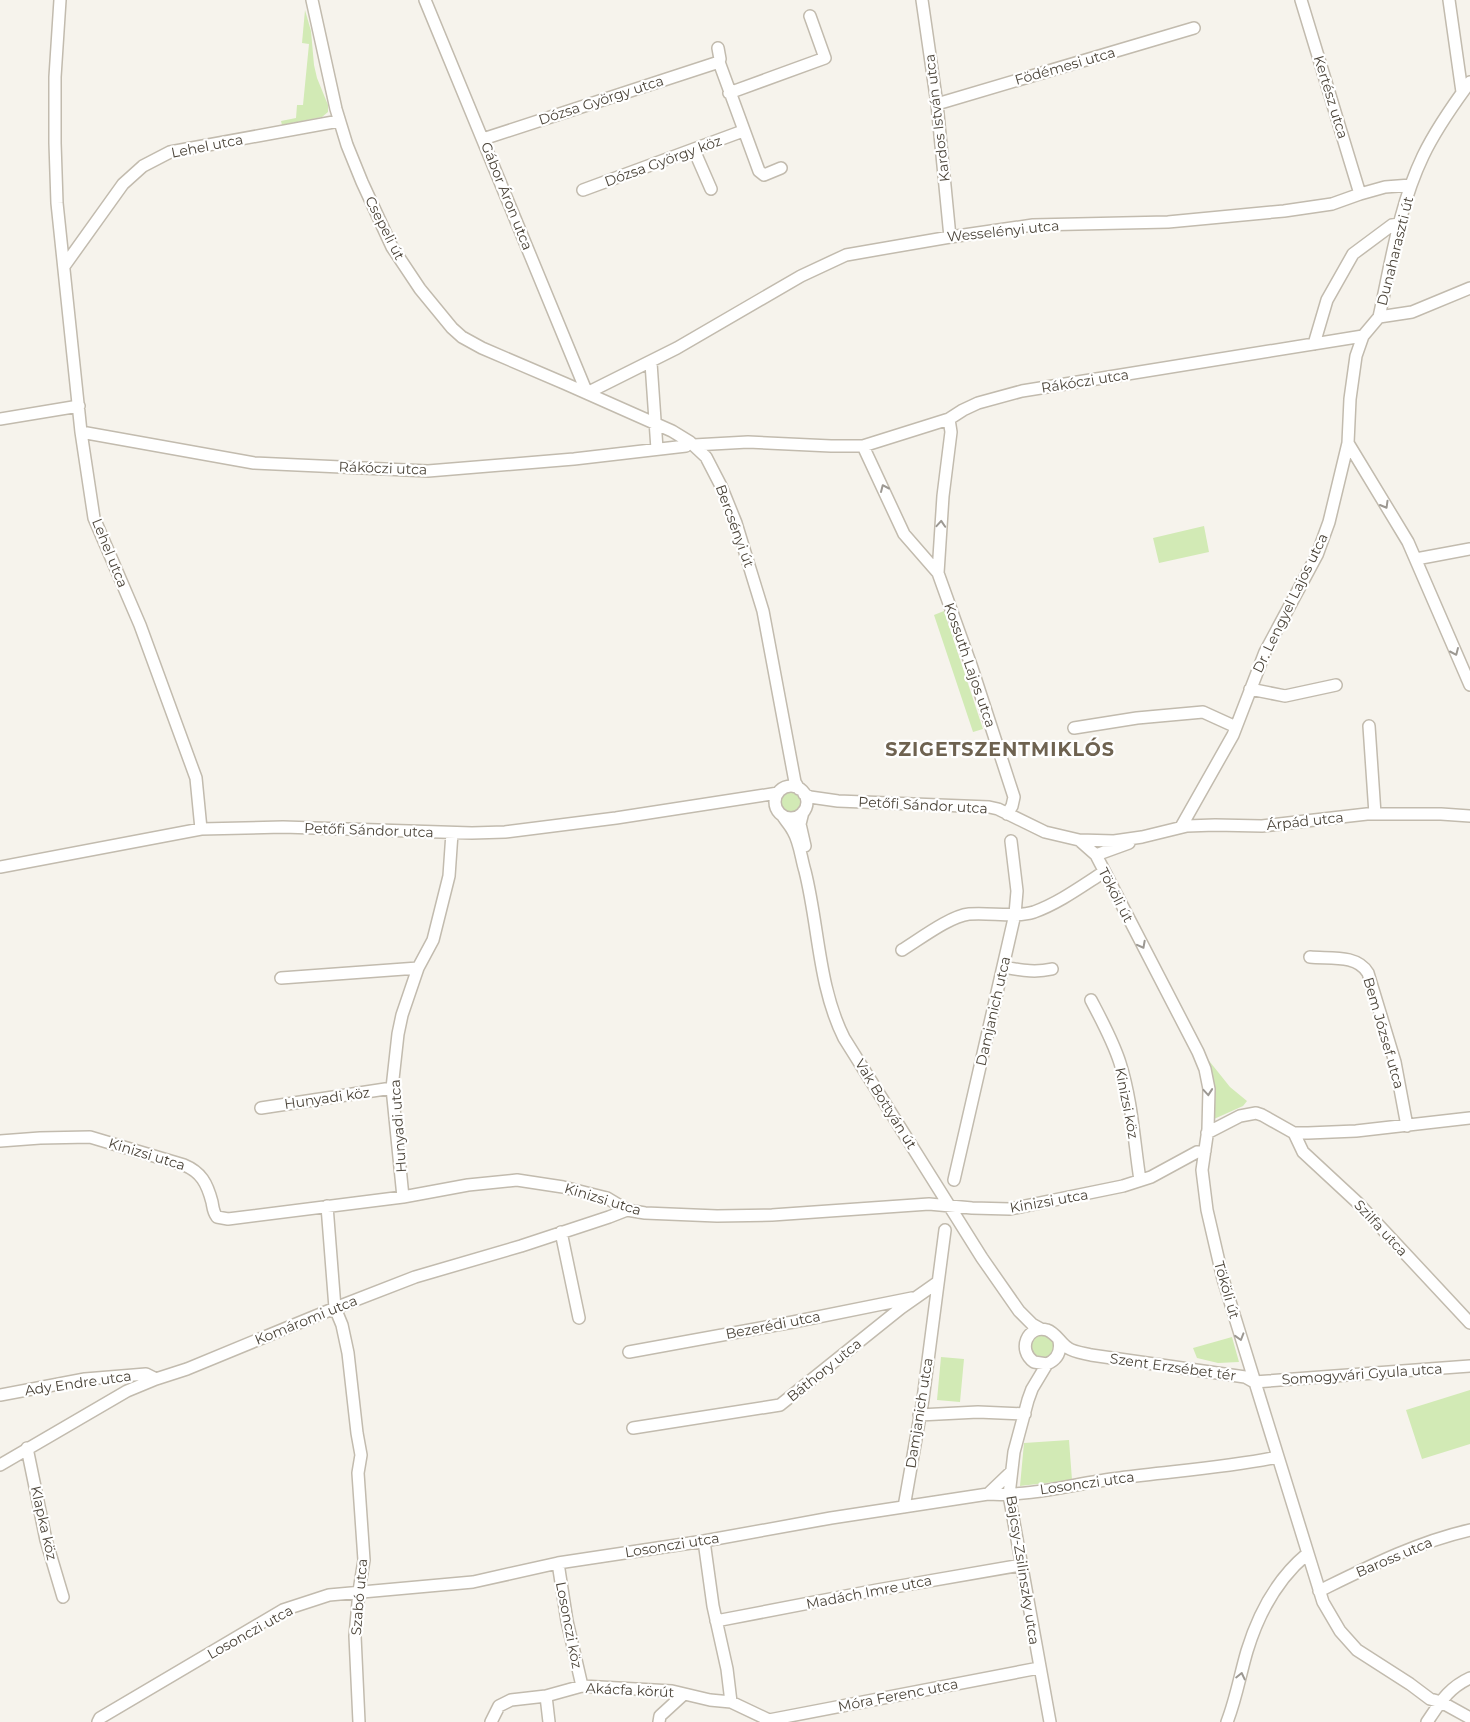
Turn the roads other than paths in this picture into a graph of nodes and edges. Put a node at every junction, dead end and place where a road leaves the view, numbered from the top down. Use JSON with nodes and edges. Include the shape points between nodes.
{"nodes":[{"id":1,"x":60,"y":0,"type":"edge"},
{"id":2,"x":312,"y":0,"type":"edge"},
{"id":3,"x":426,"y":0,"type":"edge"},
{"id":4,"x":922,"y":0,"type":"edge"},
{"id":5,"x":1301,"y":0,"type":"edge"},
{"id":6,"x":1449,"y":0,"type":"edge"},
{"id":7,"x":810,"y":16,"type":"dead end"},
{"id":8,"x":1194,"y":28,"type":"dead end"},
{"id":9,"x":718,"y":48,"type":"dead end"},
{"id":10,"x":719,"y":62,"type":"junction"},
{"id":11,"x":1470,"y":82,"type":"edge"},
{"id":12,"x":1462,"y":92,"type":"junction"},
{"id":13,"x":729,"y":93,"type":"junction"},
{"id":14,"x":937,"y":104,"type":"junction"},
{"id":15,"x":340,"y":120,"type":"junction"},
{"id":16,"x":743,"y":131,"type":"junction"},
{"id":17,"x":483,"y":139,"type":"junction"},
{"id":18,"x":694,"y":150,"type":"junction"},
{"id":19,"x":781,"y":168,"type":"dead end"},
{"id":20,"x":1411,"y":185,"type":"junction"},
{"id":21,"x":711,"y":188,"type":"dead end"},
{"id":22,"x":582,"y":190,"type":"dead end"},
{"id":23,"x":1360,"y":194,"type":"junction"},
{"id":24,"x":1399,"y":224,"type":"junction"},
{"id":25,"x":950,"y":236,"type":"junction"},
{"id":26,"x":65,"y":266,"type":"junction"},
{"id":27,"x":1470,"y":288,"type":"edge"},
{"id":28,"x":1379,"y":317,"type":"junction"},
{"id":29,"x":1363,"y":336,"type":"junction"},
{"id":30,"x":1314,"y":344,"type":"junction"},
{"id":31,"x":651,"y":362,"type":"junction"},
{"id":32,"x":587,"y":393,"type":"junction"},
{"id":33,"x":79,"y":406,"type":"junction"},
{"id":34,"x":0,"y":419,"type":"edge"},
{"id":35,"x":949,"y":420,"type":"junction"},
{"id":36,"x":656,"y":423,"type":"junction"},
{"id":37,"x":82,"y":432,"type":"junction"},
{"id":38,"x":1348,"y":443,"type":"junction"},
{"id":39,"x":690,"y":446,"type":"junction"},
{"id":40,"x":863,"y":446,"type":"junction"},
{"id":41,"x":657,"y":449,"type":"junction"},
{"id":42,"x":1360,"y":464,"type":"junction"},
{"id":43,"x":1341,"y":470,"type":"junction"},
{"id":44,"x":1470,"y":549,"type":"edge"},
{"id":45,"x":1416,"y":559,"type":"junction"},
{"id":46,"x":938,"y":573,"type":"junction"},
{"id":47,"x":1470,"y":684,"type":"edge"},
{"id":48,"x":1336,"y":685,"type":"dead end"},
{"id":49,"x":1250,"y":689,"type":"junction"},
{"id":50,"x":1369,"y":726,"type":"dead end"},
{"id":51,"x":1236,"y":727,"type":"junction"},
{"id":52,"x":1074,"y":728,"type":"dead end"},
{"id":53,"x":784,"y":731,"type":"junction"},
{"id":54,"x":780,"y":791,"type":"junction"},
{"id":55,"x":801,"y":791,"type":"junction"},
{"id":56,"x":740,"y":800,"type":"junction"},
{"id":57,"x":838,"y":801,"type":"junction"},
{"id":58,"x":804,"y":809,"type":"junction"},
{"id":59,"x":779,"y":812,"type":"junction"},
{"id":60,"x":1007,"y":814,"type":"junction"},
{"id":61,"x":1375,"y":814,"type":"junction"},
{"id":62,"x":1470,"y":816,"type":"edge"},
{"id":63,"x":1181,"y":827,"type":"junction"},
{"id":64,"x":201,"y":829,"type":"junction"},
{"id":65,"x":452,"y":832,"type":"junction"},
{"id":66,"x":1142,"y":837,"type":"junction"},
{"id":67,"x":1079,"y":840,"type":"junction"},
{"id":68,"x":1011,"y":841,"type":"dead end"},
{"id":69,"x":1096,"y":855,"type":"junction"},
{"id":70,"x":0,"y":867,"type":"edge"},
{"id":71,"x":1104,"y":872,"type":"junction"},
{"id":72,"x":810,"y":890,"type":"junction"},
{"id":73,"x":1015,"y":914,"type":"junction"},
{"id":74,"x":902,"y":950,"type":"dead end"},
{"id":75,"x":1310,"y":957,"type":"dead end"},
{"id":76,"x":1003,"y":967,"type":"junction"},
{"id":77,"x":418,"y":968,"type":"junction"},
{"id":78,"x":1052,"y":969,"type":"dead end"},
{"id":79,"x":282,"y":978,"type":"dead end"},
{"id":80,"x":1092,"y":1000,"type":"dead end"},
{"id":81,"x":392,"y":1088,"type":"junction"},
{"id":82,"x":261,"y":1108,"type":"dead end"},
{"id":83,"x":1470,"y":1118,"type":"edge"},
{"id":84,"x":1407,"y":1126,"type":"junction"},
{"id":85,"x":1208,"y":1133,"type":"junction"},
{"id":86,"x":1294,"y":1133,"type":"junction"},
{"id":87,"x":0,"y":1141,"type":"edge"},
{"id":88,"x":1205,"y":1151,"type":"junction"},
{"id":89,"x":954,"y":1180,"type":"dead end"},
{"id":90,"x":1140,"y":1180,"type":"junction"},
{"id":91,"x":403,"y":1197,"type":"junction"},
{"id":92,"x":327,"y":1206,"type":"junction"},
{"id":93,"x":949,"y":1206,"type":"junction"},
{"id":94,"x":627,"y":1210,"type":"junction"},
{"id":95,"x":945,"y":1230,"type":"dead end"},
{"id":96,"x":561,"y":1232,"type":"junction"},
{"id":97,"x":938,"y":1282,"type":"junction"},
{"id":98,"x":917,"y":1297,"type":"junction"},
{"id":99,"x":1010,"y":1299,"type":"junction"},
{"id":100,"x":335,"y":1308,"type":"junction"},
{"id":101,"x":579,"y":1318,"type":"dead end"},
{"id":102,"x":1470,"y":1323,"type":"edge"},
{"id":103,"x":1041,"y":1329,"type":"junction"},
{"id":104,"x":1028,"y":1337,"type":"junction"},
{"id":105,"x":1059,"y":1340,"type":"junction"},
{"id":106,"x":629,"y":1352,"type":"dead end"},
{"id":107,"x":1091,"y":1355,"type":"junction"},
{"id":108,"x":1057,"y":1356,"type":"junction"},
{"id":109,"x":1034,"y":1362,"type":"junction"},
{"id":110,"x":1047,"y":1364,"type":"junction"},
{"id":111,"x":1470,"y":1366,"type":"edge"},
{"id":112,"x":156,"y":1379,"type":"junction"},
{"id":113,"x":1254,"y":1382,"type":"junction"},
{"id":114,"x":1032,"y":1389,"type":"junction"},
{"id":115,"x":0,"y":1395,"type":"edge"},
{"id":116,"x":1024,"y":1414,"type":"junction"},
{"id":117,"x":919,"y":1415,"type":"junction"},
{"id":118,"x":633,"y":1428,"type":"dead end"},
{"id":119,"x":27,"y":1448,"type":"junction"},
{"id":120,"x":1278,"y":1457,"type":"junction"},
{"id":121,"x":0,"y":1465,"type":"edge"},
{"id":122,"x":1011,"y":1472,"type":"junction"},
{"id":123,"x":988,"y":1494,"type":"junction"},
{"id":124,"x":1009,"y":1495,"type":"junction"},
{"id":125,"x":904,"y":1507,"type":"junction"},
{"id":126,"x":1470,"y":1530,"type":"edge"},
{"id":127,"x":704,"y":1540,"type":"junction"},
{"id":128,"x":1307,"y":1554,"type":"junction"},
{"id":129,"x":558,"y":1563,"type":"junction"},
{"id":130,"x":1021,"y":1564,"type":"junction"},
{"id":131,"x":359,"y":1591,"type":"junction"},
{"id":132,"x":1319,"y":1591,"type":"junction"},
{"id":133,"x":63,"y":1597,"type":"dead end"},
{"id":134,"x":716,"y":1621,"type":"junction"},
{"id":135,"x":1039,"y":1668,"type":"junction"},
{"id":136,"x":1470,"y":1678,"type":"edge"},
{"id":137,"x":582,"y":1686,"type":"junction"},
{"id":138,"x":684,"y":1694,"type":"junction"},
{"id":139,"x":546,"y":1696,"type":"junction"},
{"id":140,"x":731,"y":1702,"type":"junction"},
{"id":141,"x":1441,"y":1702,"type":"junction"},
{"id":142,"x":1470,"y":1718,"type":"edge"},
{"id":143,"x":98,"y":1722,"type":"edge"},
{"id":144,"x":359,"y":1722,"type":"edge"},
{"id":145,"x":491,"y":1722,"type":"edge"},
{"id":146,"x":549,"y":1722,"type":"edge"},
{"id":147,"x":659,"y":1722,"type":"edge"},
{"id":148,"x":1050,"y":1722,"type":"edge"},
{"id":149,"x":1226,"y":1722,"type":"edge"},
{"id":150,"x":1427,"y":1722,"type":"edge"}],
"edges":[{"from":1,"to":26,"type":"street","name":"Lehel utca","via":[[55,144]]},
{"from":2,"to":15,"type":"street","name":"Csepeli út"},
{"from":3,"to":17,"type":"street","name":"Gábor Áron utca"},
{"from":4,"to":14,"type":"street","name":"Kardos István utca"},
{"from":5,"to":23,"type":"street","name":"Kertész utca"},
{"from":6,"to":12,"type":"street"},
{"from":7,"to":13,"type":"street","via":[[825,58]]},
{"from":8,"to":14,"type":"street","name":"Födémesi utca"},
{"from":9,"to":10,"type":"street"},
{"from":10,"to":13,"type":"street"},
{"from":10,"to":17,"type":"street","name":"Dózsa György utca"},
{"from":11,"to":12,"type":"street","name":"Dunaharaszti út"},
{"from":12,"to":20,"type":"street","name":"Dunaharaszti út","via":[[1423,156]]},
{"from":13,"to":16,"type":"street"},
{"from":14,"to":25,"type":"street","name":"Kardos István utca"},
{"from":15,"to":26,"type":"street","name":"Lehel utca","via":[[170,152],[155,159],[123,184]]},
{"from":15,"to":32,"type":"street","name":"Csepeli út","via":[[362,182],[392,247],[452,328],[482,348]]},
{"from":16,"to":18,"type":"street","name":"Dózsa György köz"},
{"from":16,"to":19,"type":"street","via":[[761,174]]},
{"from":17,"to":32,"type":"street","name":"Gábor Áron utca"},
{"from":18,"to":21,"type":"street"},
{"from":18,"to":22,"type":"street","name":"Dózsa György köz"},
{"from":20,"to":23,"type":"street","name":"Wesselényi utca","via":[[1384,187]]},
{"from":20,"to":24,"type":"street","name":"Dunaharaszti út"},
{"from":23,"to":25,"type":"street","name":"Wesselényi utca","via":[[1332,204],[1284,211],[1168,222],[1033,225]]},
{"from":24,"to":28,"type":"street","name":"Dunaharaszti út"},
{"from":24,"to":30,"type":"street","via":[[1392,225],[1353,254],[1327,300]]},
{"from":25,"to":31,"type":"street","name":"Wesselényi utca","via":[[846,255],[801,276]]},
{"from":26,"to":33,"type":"street","name":"Lehel utca"},
{"from":27,"to":28,"type":"street","via":[[1412,312]]},
{"from":28,"to":29,"type":"street"},
{"from":29,"to":30,"type":"street","name":"Rákóczi utca"},
{"from":29,"to":38,"type":"street","name":"Dr. Lengyel Lajos utca","via":[[1356,356]]},
{"from":30,"to":35,"type":"street","name":"Rákóczi utca","via":[[1022,391],[978,403]]},
{"from":31,"to":32,"type":"street","name":"Wesselényi utca"},
{"from":31,"to":36,"type":"street"},
{"from":32,"to":36,"type":"street","name":"Bercsényi út"},
{"from":33,"to":34,"type":"street"},
{"from":33,"to":37,"type":"street","name":"Lehel utca"},
{"from":35,"to":40,"type":"street","name":"Rákóczi utca"},
{"from":46,"to":35,"type":"street","name":"Kossuth Lajos utca","one_way":true,"via":[[951,432]]},
{"from":36,"to":39,"type":"street","name":"Bercsényi út","via":[[679,435]]},
{"from":36,"to":41,"type":"street"},
{"from":37,"to":41,"type":"street","name":"Rákóczi utca","via":[[254,463],[428,471]]},
{"from":37,"to":64,"type":"street","name":"Lehel utca","via":[[94,518],[140,625],[196,778]]},
{"from":38,"to":42,"type":"street"},
{"from":38,"to":43,"type":"street","name":"Dr. Lengyel Lajos utca"},
{"from":39,"to":40,"type":"street","name":"Rákóczi utca","via":[[748,442]]},
{"from":39,"to":41,"type":"street","name":"Rákóczi utca"},
{"from":39,"to":53,"type":"street","name":"Bercsényi út","via":[[706,457],[716,475],[746,552],[763,611]]},
{"from":46,"to":40,"type":"street","name":"Kossuth Lajos utca","one_way":true,"via":[[904,534]]},
{"from":42,"to":43,"type":"street"},
{"from":42,"to":45,"type":"street","one_way":true},
{"from":43,"to":49,"type":"street","name":"Dr. Lengyel Lajos utca","via":[[1329,522],[1317,555],[1265,652]]},
{"from":44,"to":45,"type":"street"},
{"from":45,"to":47,"type":"street","one_way":true},
{"from":46,"to":60,"type":"street","name":"Kossuth Lajos utca","via":[[1014,797]]},
{"from":48,"to":49,"type":"street","via":[[1285,696]]},
{"from":49,"to":51,"type":"street","name":"Dr. Lengyel Lajos utca"},
{"from":50,"to":61,"type":"street"},
{"from":51,"to":52,"type":"street","via":[[1202,712]]},
{"from":51,"to":63,"type":"street","name":"Dr. Lengyel Lajos utca"},
{"from":53,"to":54,"type":"street","name":"Bercsényi út","via":[[786,775]]},
{"from":53,"to":55,"type":"street","name":"Bercsényi út","via":[[795,782]]},
{"from":54,"to":55,"type":"street","via":[[790,786]]},
{"from":54,"to":56,"type":"street","name":"Petőfi Sándor utca"},
{"from":54,"to":59,"type":"street","via":[[775,798]]},
{"from":55,"to":57,"type":"street","name":"Petőfi Sándor utca","via":[[810,797]]},
{"from":55,"to":58,"type":"street","via":[[806,798]]},
{"from":56,"to":59,"type":"street","name":"Petőfi Sándor utca"},
{"from":56,"to":65,"type":"street","name":"Petőfi Sándor utca","via":[[543,828]]},
{"from":57,"to":58,"type":"street","name":"Petőfi Sándor utca","via":[[814,803]]},
{"from":57,"to":60,"type":"street","name":"Petőfi Sándor utca","via":[[981,806]]},
{"from":58,"to":59,"type":"street","via":[[800,815],[791,818]]},
{"from":58,"to":72,"type":"street","name":"Vak Bottyán út","via":[[800,824],[807,851]]},
{"from":59,"to":72,"type":"street","name":"Vak Bottyán út","via":[[796,836]]},
{"from":60,"to":67,"type":"street","name":"Árpád utca","via":[[1045,832]]},
{"from":61,"to":62,"type":"street","name":"Árpád utca"},
{"from":61,"to":63,"type":"street","name":"Árpád utca","via":[[1262,826]]},
{"from":63,"to":66,"type":"street","name":"Árpád utca"},
{"from":64,"to":65,"type":"street","name":"Petőfi Sándor utca","via":[[283,827]]},
{"from":64,"to":70,"type":"street","name":"Petőfi Sándor utca"},
{"from":65,"to":77,"type":"street","name":"Hunyadi utca","via":[[449,876],[433,940]]},
{"from":66,"to":67,"type":"street","name":"Árpád utca","via":[[1114,841]]},
{"from":66,"to":69,"type":"street","name":"Árpád utca"},
{"from":67,"to":69,"type":"street"},
{"from":68,"to":73,"type":"street","name":"Damjanich utca","via":[[1017,891]]},
{"from":69,"to":71,"type":"street","name":"Tököli út"},
{"from":71,"to":73,"type":"street","via":[[1034,912]]},
{"from":71,"to":85,"type":"street","name":"Tököli út","one_way":true,"via":[[1205,1068],[1209,1089]]},
{"from":72,"to":93,"type":"street","name":"Vak Bottyán út","via":[[825,986],[839,1027]]},
{"from":73,"to":74,"type":"street","via":[[958,917]]},
{"from":73,"to":76,"type":"street","name":"Damjanich utca"},
{"from":75,"to":84,"type":"street","name":"Bem József utca","via":[[1354,960],[1368,973],[1395,1062]]},
{"from":76,"to":78,"type":"street","via":[[1038,972]]},
{"from":76,"to":89,"type":"street","name":"Damjanich utca"},
{"from":77,"to":79,"type":"street"},
{"from":77,"to":81,"type":"street","name":"Hunyadi utca","via":[[402,1015]]},
{"from":80,"to":90,"type":"street","name":"Kinizsi köz","via":[[1120,1064]]},
{"from":81,"to":82,"type":"street","name":"Hunyadi köz"},
{"from":81,"to":91,"type":"street","name":"Hunyadi utca"},
{"from":83,"to":84,"type":"street"},
{"from":84,"to":86,"type":"street"},
{"from":85,"to":86,"type":"street","via":[[1240,1116],[1256,1113]]},
{"from":85,"to":88,"type":"street","name":"Tököli út"},
{"from":86,"to":102,"type":"street","name":"Szilfa utca","via":[[1303,1152],[1358,1203]]},
{"from":87,"to":92,"type":"street","name":"Kinizsi utca","via":[[90,1137],[173,1161],[192,1168],[204,1178],[214,1212],[222,1218],[271,1215]]},
{"from":88,"to":90,"type":"street","name":"Kinizsi utca"},
{"from":88,"to":113,"type":"street","name":"Tököli út","one_way":true,"via":[[1202,1170],[1207,1210],[1223,1279]]},
{"from":90,"to":93,"type":"street","name":"Kinizsi utca","via":[[1010,1209]]},
{"from":91,"to":92,"type":"street","name":"Kinizsi utca"},
{"from":91,"to":94,"type":"street","name":"Kinizsi utca","via":[[518,1180],[607,1198]]},
{"from":92,"to":100,"type":"street","name":"Szabó utca"},
{"from":93,"to":94,"type":"street","name":"Kinizsi utca","via":[[929,1204],[717,1216]]},
{"from":93,"to":99,"type":"street","name":"Vak Bottyán út"},
{"from":94,"to":96,"type":"street","name":"Komáromi utca"},
{"from":95,"to":97,"type":"street","name":"Damjanich utca"},
{"from":96,"to":100,"type":"street","name":"Komáromi utca","via":[[415,1277]]},
{"from":96,"to":101,"type":"street"},
{"from":97,"to":98,"type":"street","name":"Báthory utca"},
{"from":97,"to":117,"type":"street","name":"Damjanich utca"},
{"from":98,"to":106,"type":"street","name":"Bezerédi utca"},
{"from":98,"to":118,"type":"street","name":"Báthory utca","via":[[780,1406]]},
{"from":99,"to":103,"type":"street","name":"Vak Bottyán út","via":[[1029,1322]]},
{"from":99,"to":104,"type":"street","name":"Vak Bottyán út"},
{"from":100,"to":112,"type":"street","name":"Komáromi utca"},
{"from":100,"to":131,"type":"street","name":"Szabó utca","via":[[348,1353],[361,1456],[358,1473],[364,1560]]},
{"from":103,"to":104,"type":"street"},
{"from":103,"to":105,"type":"street","name":"Szent Erzsébet tér","via":[[1052,1332]]},
{"from":104,"to":109,"type":"street","via":[[1026,1354]]},
{"from":105,"to":107,"type":"street","name":"Szent Erzsébet tér","via":[[1070,1349]]},
{"from":105,"to":108,"type":"street"},
{"from":107,"to":108,"type":"street","name":"Szent Erzsébet tér"},
{"from":107,"to":113,"type":"street","name":"Szent Erzsébet tér","via":[[1245,1377]]},
{"from":108,"to":110,"type":"street"},
{"from":109,"to":110,"type":"street"},
{"from":109,"to":114,"type":"street","name":"Bajcsy-Zsilinszky utca"},
{"from":110,"to":114,"type":"street","name":"Bajcsy-Zsilinszky utca"},
{"from":111,"to":113,"type":"street","name":"Somogyvári Gyula utca"},
{"from":112,"to":115,"type":"street","name":"Ady Endre utca","via":[[146,1374],[85,1379]]},
{"from":112,"to":119,"type":"street","name":"Komáromi utca","via":[[127,1391]]},
{"from":113,"to":120,"type":"street","name":"Tököli út"},
{"from":114,"to":116,"type":"street","name":"Bajcsy-Zsilinszky utca"},
{"from":116,"to":117,"type":"street"},
{"from":116,"to":122,"type":"street","name":"Bajcsy-Zsilinszky utca"},
{"from":117,"to":125,"type":"street","name":"Damjanich utca"},
{"from":119,"to":121,"type":"street","name":"Komáromi utca"},
{"from":119,"to":133,"type":"street","name":"Klapka köz","via":[[46,1540]]},
{"from":120,"to":124,"type":"street","name":"Losonczi utca"},
{"from":120,"to":128,"type":"street","name":"Tököli út"},
{"from":122,"to":123,"type":"street"},
{"from":122,"to":124,"type":"street","name":"Bajcsy-Zsilinszky utca"},
{"from":123,"to":124,"type":"street","name":"Losonczi utca"},
{"from":123,"to":125,"type":"street","name":"Losonczi utca"},
{"from":124,"to":130,"type":"street","name":"Bajcsy-Zsilinszky utca"},
{"from":125,"to":127,"type":"street","name":"Losonczi utca"},
{"from":126,"to":132,"type":"street","name":"Baross utca","via":[[1444,1536],[1358,1571]]},
{"from":127,"to":129,"type":"street","name":"Losonczi utca"},
{"from":127,"to":134,"type":"street"},
{"from":128,"to":132,"type":"street","name":"Tököli út"},
{"from":149,"to":128,"type":"street","one_way":true,"via":[[1256,1625],[1282,1580]]},
{"from":129,"to":131,"type":"street","name":"Losonczi utca","via":[[473,1582]]},
{"from":129,"to":137,"type":"street","name":"Losonczi köz"},
{"from":130,"to":134,"type":"street","name":"Madách Imre utca"},
{"from":130,"to":135,"type":"street","name":"Bajcsy-Zsilinszky utca"},
{"from":131,"to":143,"type":"street","name":"Losonczi utca","via":[[328,1595],[283,1610]]},
{"from":131,"to":144,"type":"street","name":"Szabó utca","via":[[355,1636]]},
{"from":132,"to":141,"type":"street","name":"Tököli út","via":[[1349,1642],[1410,1684],[1434,1694]]},
{"from":134,"to":140,"type":"street"},
{"from":135,"to":140,"type":"street","name":"Móra Ferenc utca","via":[[768,1720]]},
{"from":135,"to":148,"type":"street","name":"Bajcsy-Zsilinszky utca"},
{"from":136,"to":141,"type":"street","via":[[1452,1688]]},
{"from":137,"to":138,"type":"street","name":"Akácfa körút"},
{"from":137,"to":139,"type":"street","name":"Akácfa körút"},
{"from":138,"to":140,"type":"street","name":"Akácfa körút"},
{"from":138,"to":147,"type":"street","name":"Akácfa körút","via":[[660,1716]]},
{"from":139,"to":145,"type":"street","name":"Akácfa körút","via":[[512,1700],[499,1706]]},
{"from":139,"to":146,"type":"street"},
{"from":141,"to":142,"type":"street","name":"Tököli út"},
{"from":141,"to":150,"type":"street"}]}
